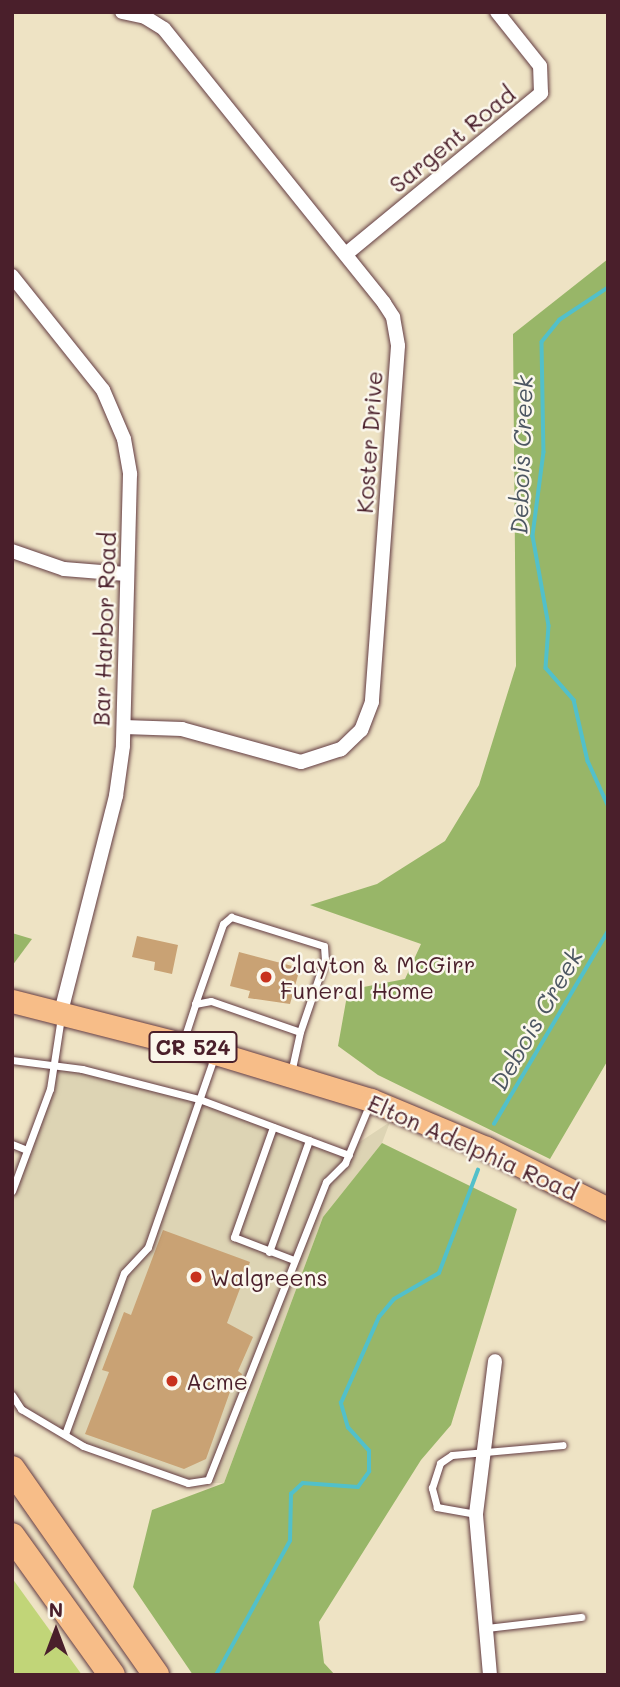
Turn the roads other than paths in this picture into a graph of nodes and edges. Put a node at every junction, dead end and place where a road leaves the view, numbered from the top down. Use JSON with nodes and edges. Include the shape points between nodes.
{"nodes":[{"id":1,"x":122,"y":12,"type":"edge"},
{"id":2,"x":497,"y":12,"type":"edge"},
{"id":3,"x":346,"y":254,"type":"junction"},
{"id":4,"x":12,"y":276,"type":"edge"},
{"id":5,"x":12,"y":551,"type":"edge"},
{"id":6,"x":126,"y":575,"type":"junction"},
{"id":7,"x":124,"y":727,"type":"junction"},
{"id":8,"x":12,"y":1001,"type":"edge"},
{"id":9,"x":195,"y":1004,"type":"junction"},
{"id":10,"x":61,"y":1012,"type":"junction"},
{"id":11,"x":300,"y":1032,"type":"junction"},
{"id":12,"x":183,"y":1044,"type":"junction"},
{"id":13,"x":216,"y":1053,"type":"junction"},
{"id":14,"x":12,"y":1059,"type":"edge"},
{"id":15,"x":56,"y":1067,"type":"junction"},
{"id":16,"x":291,"y":1074,"type":"junction"},
{"id":17,"x":199,"y":1099,"type":"junction"},
{"id":18,"x":371,"y":1100,"type":"junction"},
{"id":19,"x":273,"y":1127,"type":"junction"},
{"id":20,"x":309,"y":1140,"type":"junction"},
{"id":21,"x":12,"y":1144,"type":"edge"},
{"id":22,"x":27,"y":1150,"type":"junction"},
{"id":23,"x":349,"y":1155,"type":"junction"},
{"id":24,"x":12,"y":1191,"type":"edge"},
{"id":25,"x":608,"y":1209,"type":"edge"},
{"id":26,"x":269,"y":1252,"type":"junction"},
{"id":27,"x":294,"y":1260,"type":"junction"},
{"id":28,"x":495,"y":1361,"type":"dead end"},
{"id":29,"x":12,"y":1395,"type":"edge"},
{"id":30,"x":65,"y":1434,"type":"junction"},
{"id":31,"x":563,"y":1445,"type":"dead end"},
{"id":32,"x":483,"y":1454,"type":"junction"},
{"id":33,"x":12,"y":1469,"type":"edge"},
{"id":34,"x":476,"y":1514,"type":"junction"},
{"id":35,"x":12,"y":1536,"type":"edge"},
{"id":36,"x":581,"y":1617,"type":"dead end"},
{"id":37,"x":486,"y":1628,"type":"junction"},
{"id":38,"x":112,"y":1675,"type":"edge"},
{"id":39,"x":156,"y":1675,"type":"edge"},
{"id":40,"x":490,"y":1675,"type":"edge"}],
"edges":[{"from":1,"to":3,"type":"street","name":"Koster Drive","via":[[145,17],[164,30]]},
{"from":2,"to":3,"type":"street","name":"Sargent Road","via":[[540,66],[541,93]]},
{"from":3,"to":7,"type":"street","name":"Koster Drive","via":[[393,317],[398,346],[368,716],[341,749],[302,762],[182,729]]},
{"from":4,"to":6,"type":"street","name":"Bar Harbor Road","via":[[92,374],[118,421],[130,474]]},
{"from":5,"to":6,"type":"street","via":[[64,569]]},
{"from":6,"to":7,"type":"street","name":"Bar Harbor Road"},
{"from":7,"to":10,"type":"street","name":"Bar Harbor Road","via":[[116,796]]},
{"from":8,"to":10,"type":"main road","name":"Elton Adelphia Road","number":"CR 524"},
{"from":9,"to":11,"type":"lane","via":[[211,1001]]},
{"from":9,"to":11,"type":"lane","via":[[223,924],[231,917],[324,946],[325,958]]},
{"from":9,"to":12,"type":"lane"},
{"from":10,"to":12,"type":"main road","name":"Elton Adelphia Road","number":"CR 524"},
{"from":10,"to":15,"type":"lane"},
{"from":11,"to":16,"type":"lane"},
{"from":12,"to":13,"type":"main road","name":"Elton Adelphia Road","number":"CR 524"},
{"from":13,"to":16,"type":"main road","name":"Elton Adelphia Road","number":"CR 524"},
{"from":13,"to":17,"type":"lane"},
{"from":14,"to":15,"type":"lane"},
{"from":15,"to":17,"type":"lane","via":[[82,1069]]},
{"from":15,"to":22,"type":"lane"},
{"from":16,"to":18,"type":"main road","name":"Elton Adelphia Road","number":"CR 524"},
{"from":17,"to":19,"type":"lane"},
{"from":17,"to":30,"type":"lane","via":[[148,1247],[124,1273]]},
{"from":18,"to":23,"type":"lane"},
{"from":18,"to":25,"type":"main road","name":"Elton Adelphia Road","number":"CR 524","via":[[486,1148]]},
{"from":19,"to":20,"type":"lane"},
{"from":19,"to":26,"type":"lane","via":[[234,1237]]},
{"from":20,"to":23,"type":"lane"},
{"from":20,"to":26,"type":"lane"},
{"from":21,"to":22,"type":"lane"},
{"from":22,"to":24,"type":"lane"},
{"from":23,"to":27,"type":"lane","via":[[326,1182]]},
{"from":26,"to":27,"type":"lane"},
{"from":27,"to":30,"type":"lane","via":[[208,1480],[188,1483]]},
{"from":28,"to":32,"type":"street"},
{"from":29,"to":30,"type":"lane","via":[[21,1409]]},
{"from":31,"to":32,"type":"lane"},
{"from":32,"to":34,"type":"street"},
{"from":32,"to":34,"type":"lane","via":[[452,1455],[433,1476],[437,1507]]},
{"from":33,"to":39,"type":"highway"},
{"from":34,"to":37,"type":"street"},
{"from":35,"to":38,"type":"highway"},
{"from":36,"to":37,"type":"lane"},
{"from":37,"to":40,"type":"street"}]}
